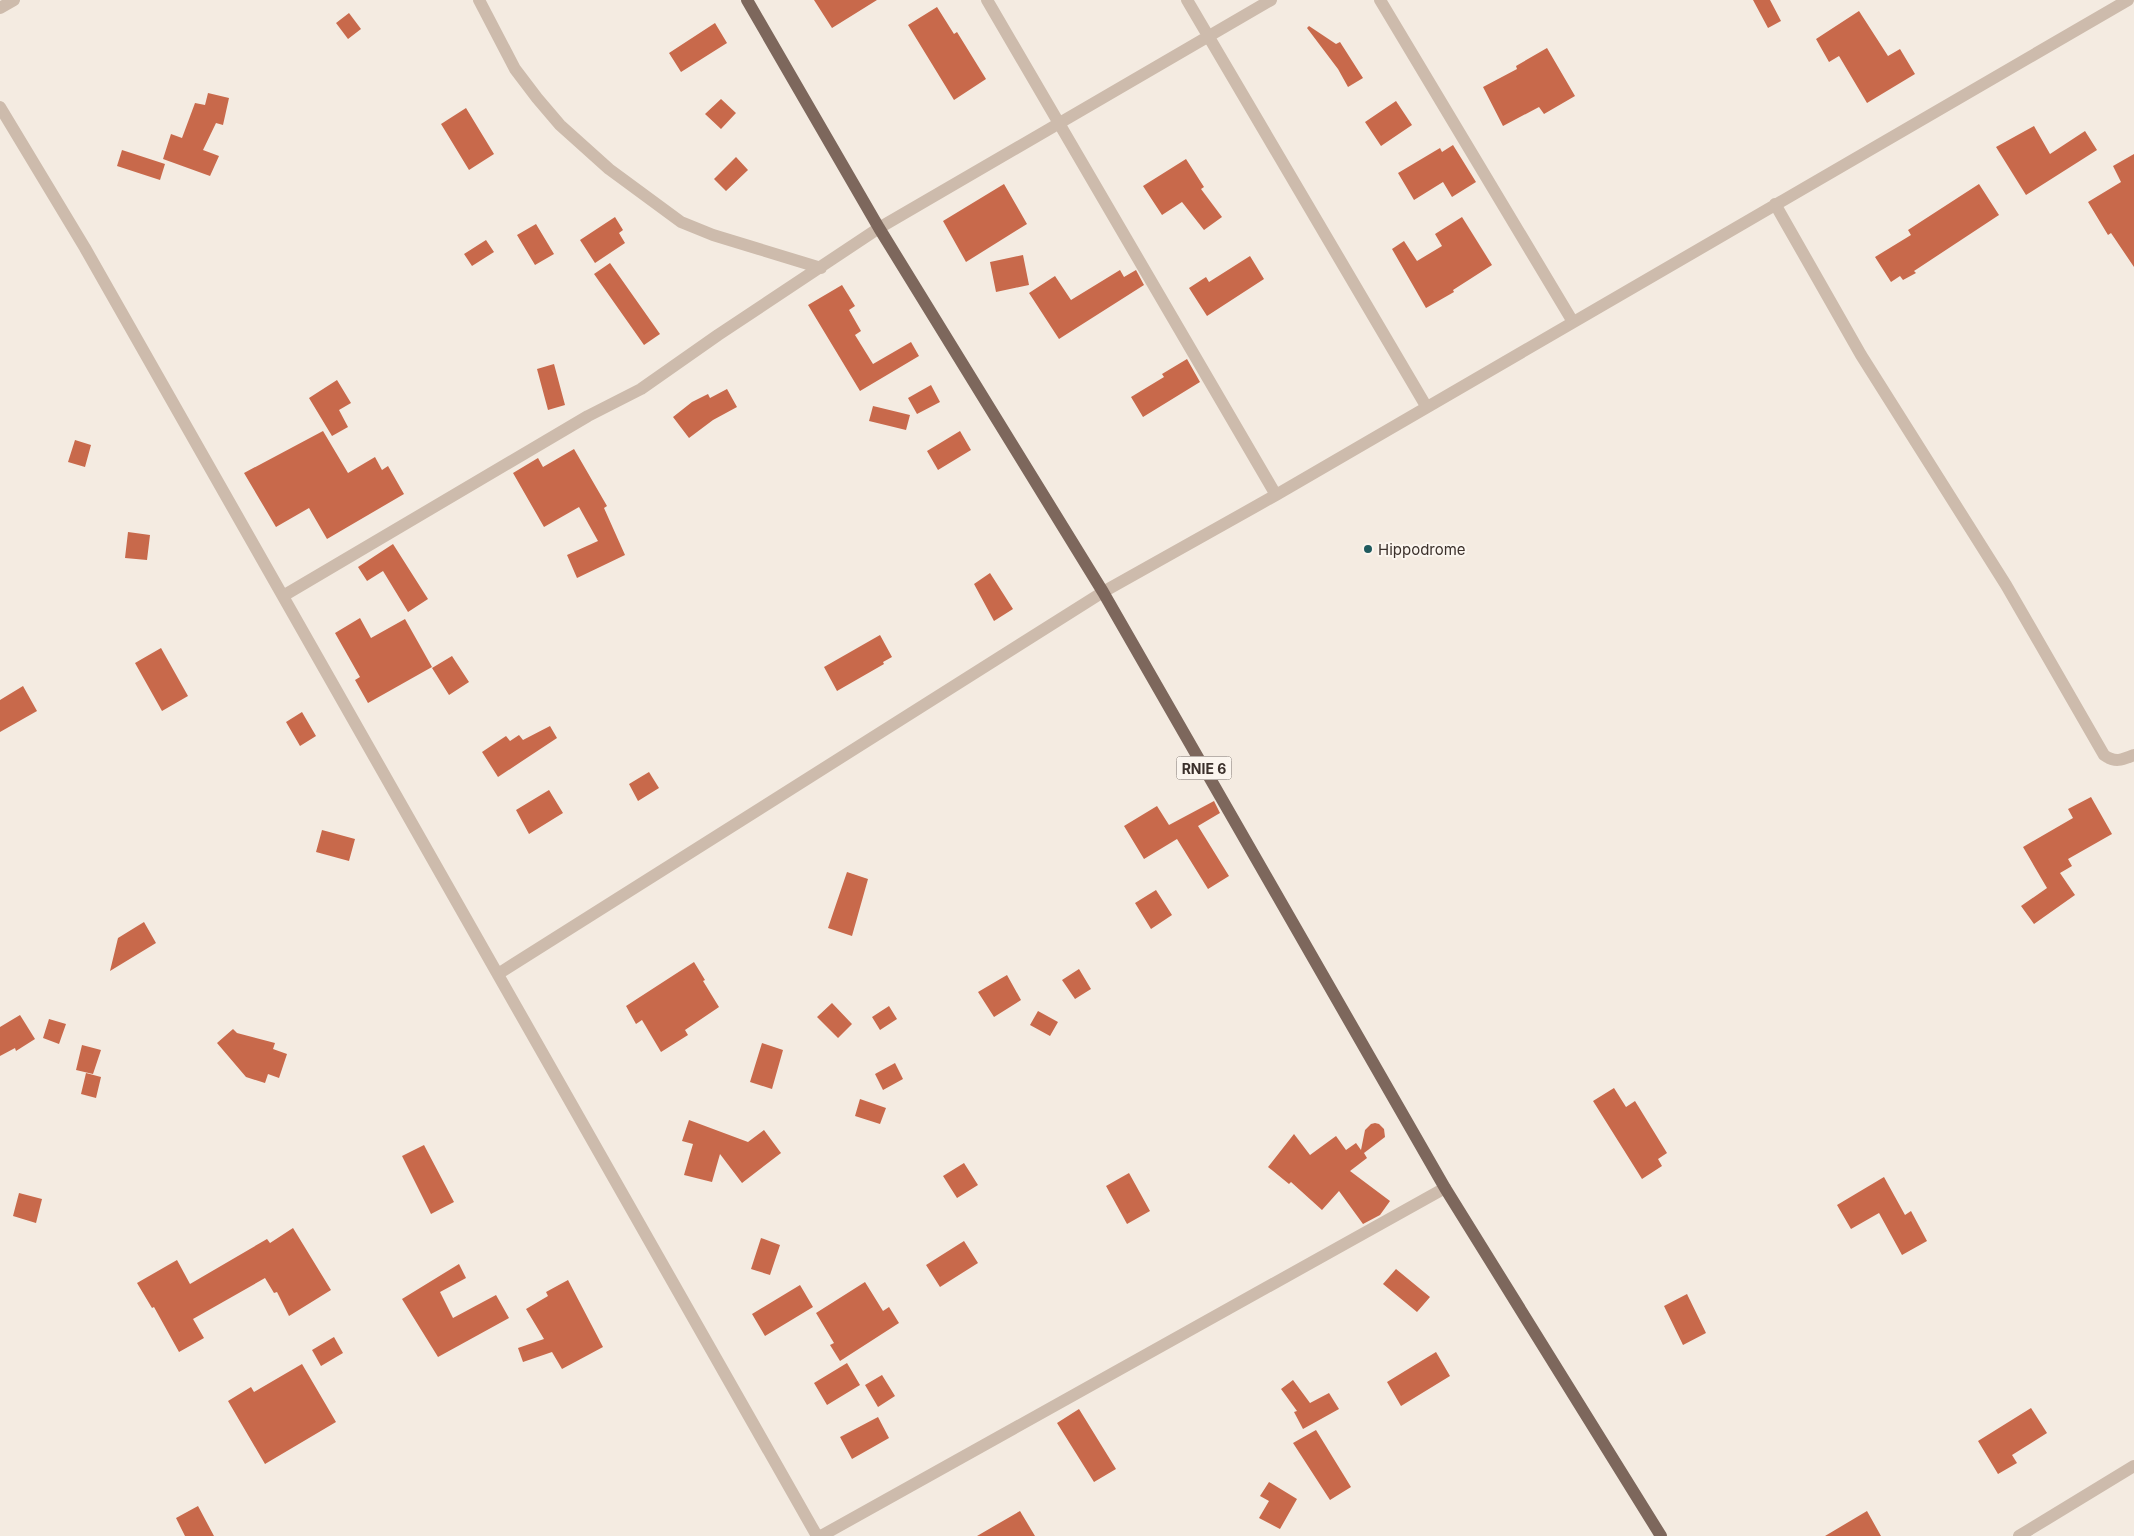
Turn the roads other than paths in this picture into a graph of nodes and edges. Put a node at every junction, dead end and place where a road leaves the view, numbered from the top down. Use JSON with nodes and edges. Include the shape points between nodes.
{"nodes":[{"id":1,"x":14,"y":0,"type":"edge"},
{"id":2,"x":479,"y":0,"type":"edge"},
{"id":3,"x":747,"y":0,"type":"edge"},
{"id":4,"x":987,"y":0,"type":"edge"},
{"id":5,"x":1186,"y":0,"type":"edge"},
{"id":6,"x":1271,"y":0,"type":"edge"},
{"id":7,"x":1380,"y":0,"type":"edge"},
{"id":8,"x":2128,"y":0,"type":"edge"},
{"id":9,"x":0,"y":8,"type":"edge"},
{"id":10,"x":1208,"y":37,"type":"junction"},
{"id":11,"x":0,"y":107,"type":"edge"},
{"id":12,"x":1059,"y":123,"type":"junction"},
{"id":13,"x":1775,"y":204,"type":"junction"},
{"id":14,"x":879,"y":228,"type":"junction"},
{"id":15,"x":821,"y":268,"type":"junction"},
{"id":16,"x":1573,"y":322,"type":"junction"},
{"id":17,"x":1426,"y":406,"type":"junction"},
{"id":18,"x":1276,"y":494,"type":"junction"},
{"id":19,"x":1103,"y":592,"type":"junction"},
{"id":20,"x":283,"y":596,"type":"junction"},
{"id":21,"x":2134,"y":755,"type":"edge"},
{"id":22,"x":498,"y":974,"type":"junction"},
{"id":23,"x":1445,"y":1188,"type":"junction"},
{"id":24,"x":2134,"y":1466,"type":"edge"},
{"id":25,"x":819,"y":1536,"type":"edge"},
{"id":26,"x":1661,"y":1536,"type":"edge"},
{"id":27,"x":2019,"y":1536,"type":"edge"}],
"edges":[{"from":1,"to":9,"type":"street"},
{"from":2,"to":15,"type":"street","via":[[515,69],[537,98],[560,125],[609,169],[681,222]]},
{"from":3,"to":14,"type":"main road","number":"RNIE 6"},
{"from":4,"to":12,"type":"street"},
{"from":5,"to":10,"type":"street"},
{"from":6,"to":10,"type":"street"},
{"from":7,"to":16,"type":"street"},
{"from":8,"to":13,"type":"street"},
{"from":10,"to":12,"type":"street"},
{"from":10,"to":17,"type":"street"},
{"from":11,"to":20,"type":"street","via":[[90,256]]},
{"from":12,"to":14,"type":"street"},
{"from":12,"to":18,"type":"street"},
{"from":13,"to":16,"type":"street"},
{"from":13,"to":21,"type":"street","via":[[1861,355],[2006,585],[2104,755],[2120,761]]},
{"from":14,"to":15,"type":"street"},
{"from":14,"to":19,"type":"main road","number":"RNIE 6"},
{"from":15,"to":20,"type":"street","via":[[641,389],[579,420]]},
{"from":16,"to":17,"type":"street"},
{"from":17,"to":18,"type":"street"},
{"from":18,"to":19,"type":"street"},
{"from":19,"to":22,"type":"street"},
{"from":19,"to":23,"type":"main road","number":"RNIE 6"},
{"from":20,"to":22,"type":"street"},
{"from":22,"to":25,"type":"street"},
{"from":23,"to":25,"type":"street"},
{"from":23,"to":26,"type":"main road","number":"RNIE 6"},
{"from":24,"to":27,"type":"street"}]}
